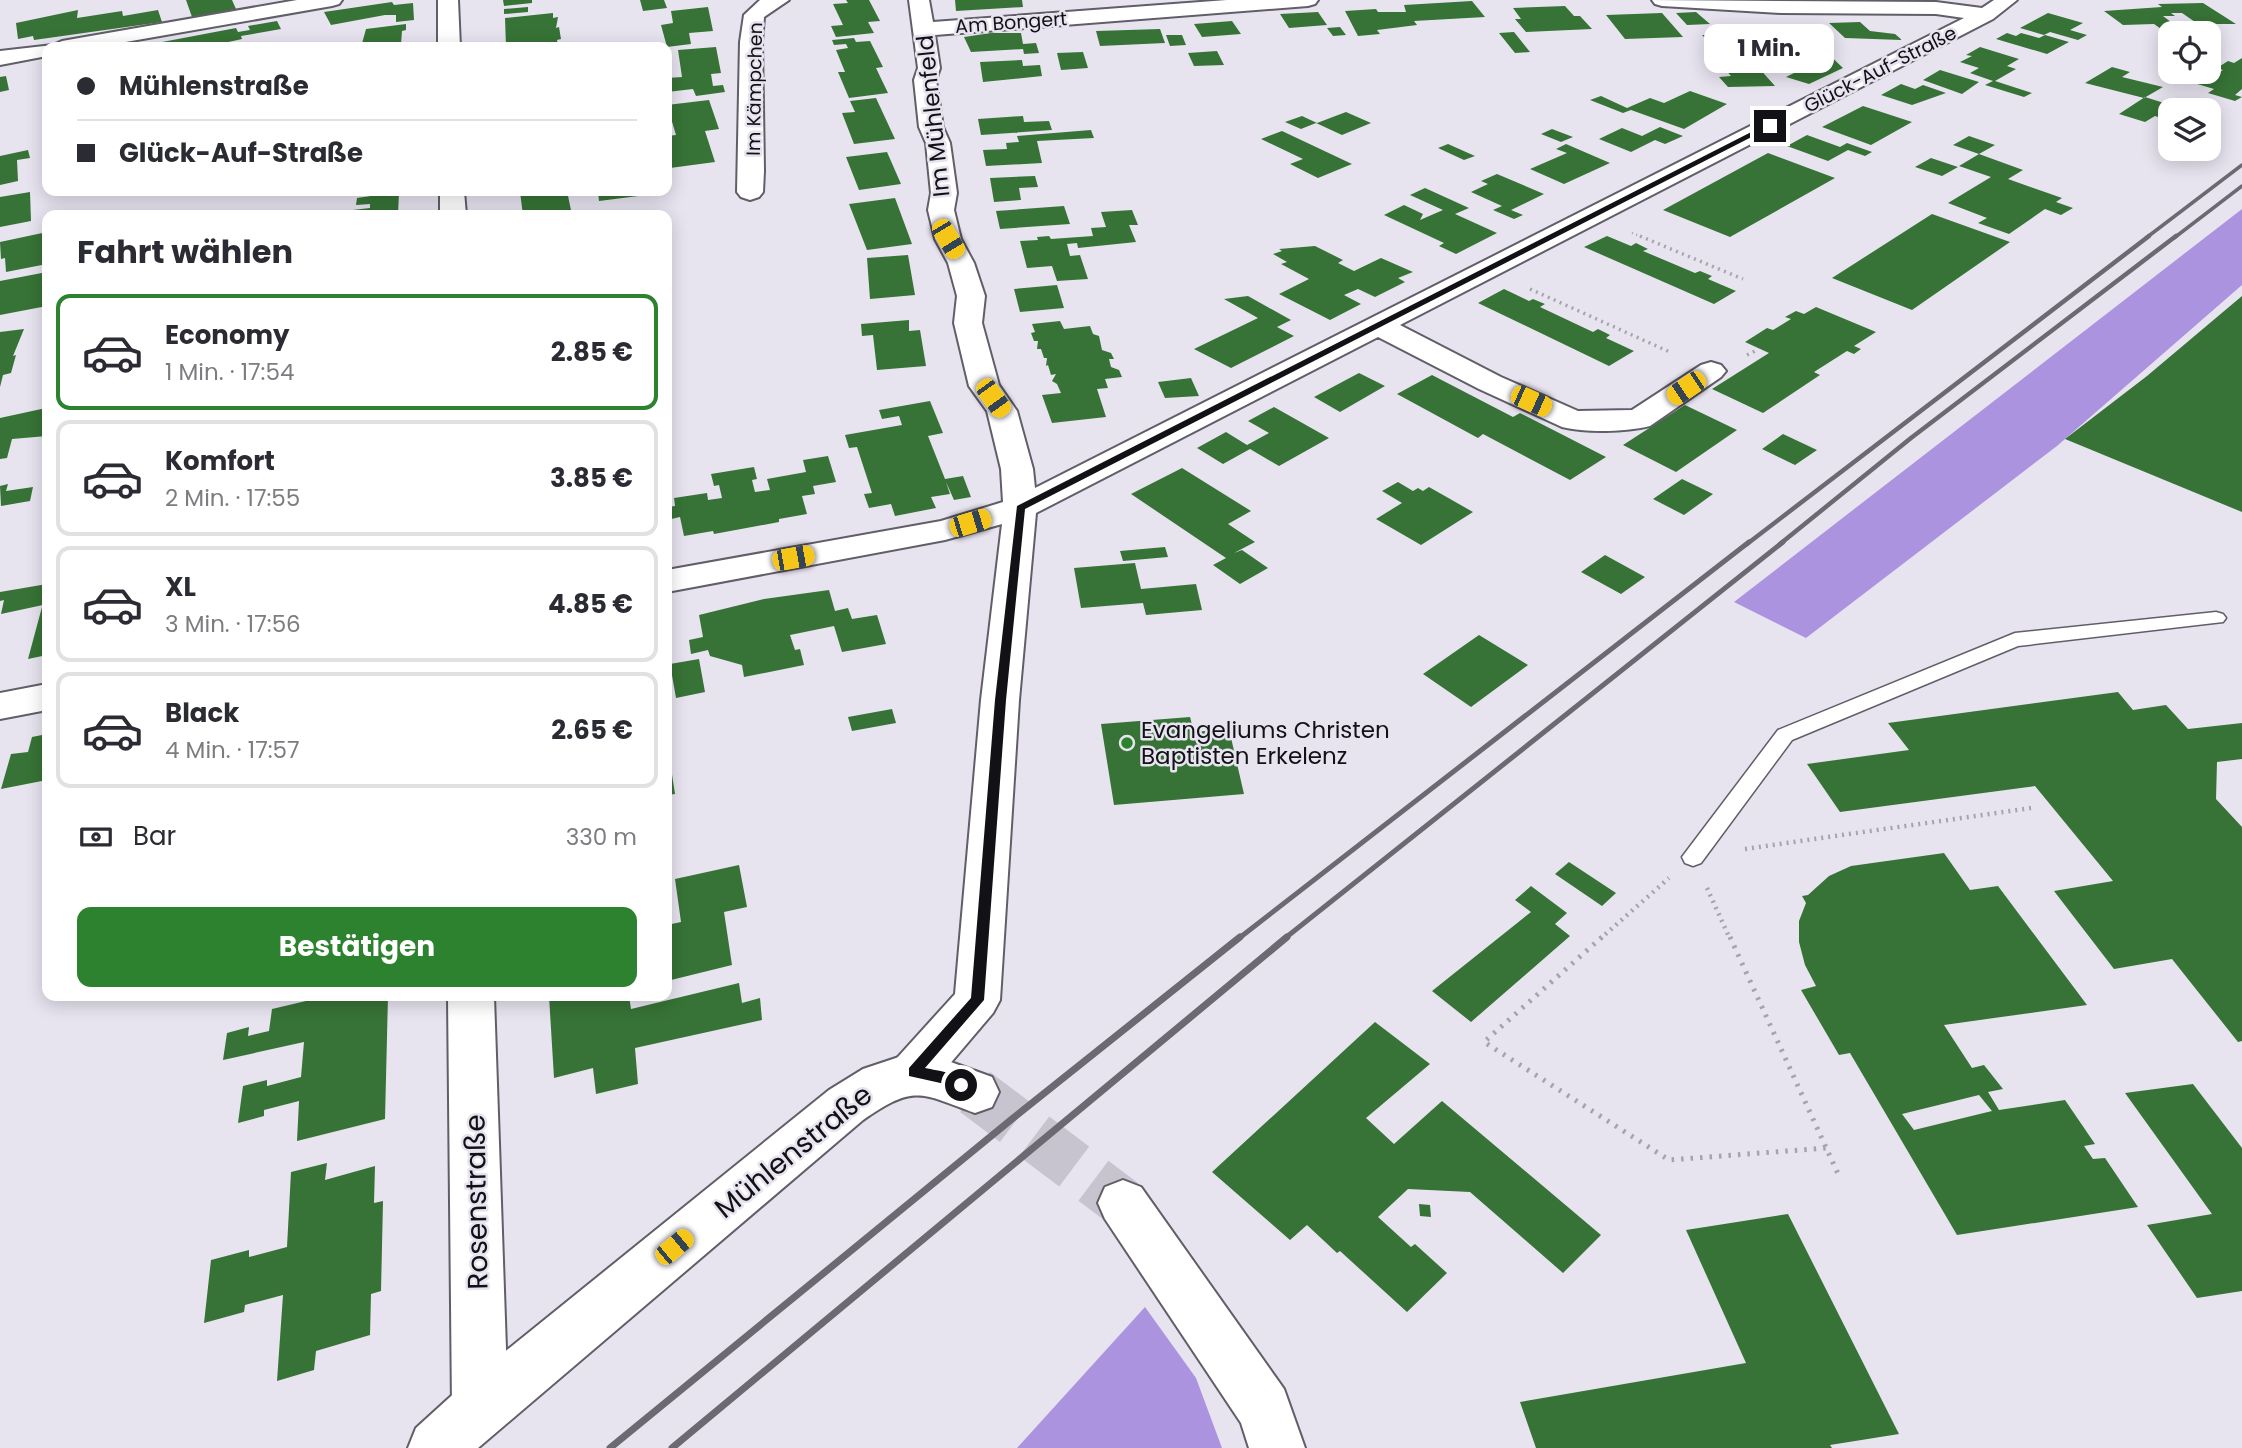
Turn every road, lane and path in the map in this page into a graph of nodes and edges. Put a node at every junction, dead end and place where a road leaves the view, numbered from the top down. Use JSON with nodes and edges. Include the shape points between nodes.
{"nodes":[{"id":1,"x":331,"y":0,"type":"edge"},
{"id":2,"x":448,"y":0,"type":"edge"},
{"id":3,"x":779,"y":0,"type":"edge"},
{"id":4,"x":919,"y":0,"type":"edge"},
{"id":5,"x":1308,"y":0,"type":"edge"},
{"id":6,"x":1661,"y":0,"type":"edge"},
{"id":7,"x":1996,"y":7,"type":"edge"},
{"id":8,"x":925,"y":29,"type":"junction"},
{"id":9,"x":91,"y":42,"type":"edge"},
{"id":10,"x":449,"y":42,"type":"edge"},
{"id":11,"x":42,"y":51,"type":"edge"},
{"id":12,"x":0,"y":58,"type":"edge"},
{"id":13,"x":750,"y":192,"type":"dead end"},
{"id":14,"x":1592,"y":217,"type":"junction"},
{"id":15,"x":1488,"y":269,"type":"junction"},
{"id":16,"x":1743,"y":279,"type":"dead end"},
{"id":17,"x":1377,"y":325,"type":"junction"},
{"id":18,"x":1711,"y":371,"type":"joint"},
{"id":19,"x":1020,"y":508,"type":"junction"},
{"id":20,"x":672,"y":580,"type":"edge"},
{"id":21,"x":2216,"y":618,"type":"dead end"},
{"id":22,"x":42,"y":698,"type":"edge"},
{"id":23,"x":0,"y":706,"type":"edge"},
{"id":24,"x":2031,"y":808,"type":"dead end"},
{"id":25,"x":1693,"y":857,"type":"junction"},
{"id":26,"x":471,"y":1001,"type":"edge"},
{"id":27,"x":914,"y":1072,"type":"junction"},
{"id":28,"x":975,"y":1092,"type":"tunnel mouth"},
{"id":29,"x":1826,"y":1148,"type":"junction"},
{"id":30,"x":1839,"y":1176,"type":"dead end"},
{"id":31,"x":1123,"y":1203,"type":"tunnel mouth"},
{"id":32,"x":480,"y":1408,"type":"junction"},
{"id":33,"x":436,"y":1448,"type":"edge"},
{"id":34,"x":1277,"y":1448,"type":"edge"}],
"edges":[{"from":1,"to":9,"type":"street"},
{"from":2,"to":10,"type":"street"},
{"from":3,"to":13,"type":"street","name":"Im Kämpchen","via":[[754,15]]},
{"from":4,"to":8,"type":"street","name":"Im Mühlenfeld"},
{"from":5,"to":8,"type":"street","name":"Am Bongert"},
{"from":6,"to":7,"type":"street","via":[[1781,7]]},
{"from":7,"to":14,"type":"street","name":"Glück-Auf-Straße"},
{"from":8,"to":19,"type":"street","name":"Im Mühlenfeld","via":[[929,68],[925,80],[931,127],[938,143],[944,193],[941,210],[971,296],[968,323],[984,386],[1002,411],[1017,469]]},
{"from":11,"to":12,"type":"street"},
{"from":14,"to":15,"type":"street","name":"Glück-Auf-Straße"},
{"from":14,"to":16,"type":"path"},
{"from":15,"to":17,"type":"street","name":"Glück-Auf-Straße"},
{"from":15,"to":18,"type":"path"},
{"from":17,"to":18,"type":"street","via":[[1573,420],[1639,419]]},
{"from":17,"to":19,"type":"street","name":"Glück-Auf-Straße"},
{"from":19,"to":20,"type":"street","name":"Glück-Auf-Straße","via":[[945,530]]},
{"from":19,"to":27,"type":"street","name":"Im Mühlenfeld","via":[[977,1000]]},
{"from":21,"to":25,"type":"lane","via":[[2015,640],[1785,735]]},
{"from":22,"to":23,"type":"street"},
{"from":24,"to":25,"type":"path"},
{"from":25,"to":29,"type":"path"},
{"from":25,"to":29,"type":"path","via":[[1485,1042],[1669,1160]]},
{"from":26,"to":32,"type":"street","name":"Rosenstraße"},
{"from":27,"to":28,"type":"street","name":"Mühlenstraße","via":[[948,1079]]},
{"from":27,"to":32,"type":"street","name":"Mühlenstraße","via":[[880,1081],[846,1105]]},
{"from":29,"to":30,"type":"path"},
{"from":31,"to":34,"type":"street","via":[[1264,1409]]},
{"from":32,"to":33,"type":"street","name":"Mühlenstraße"}]}
